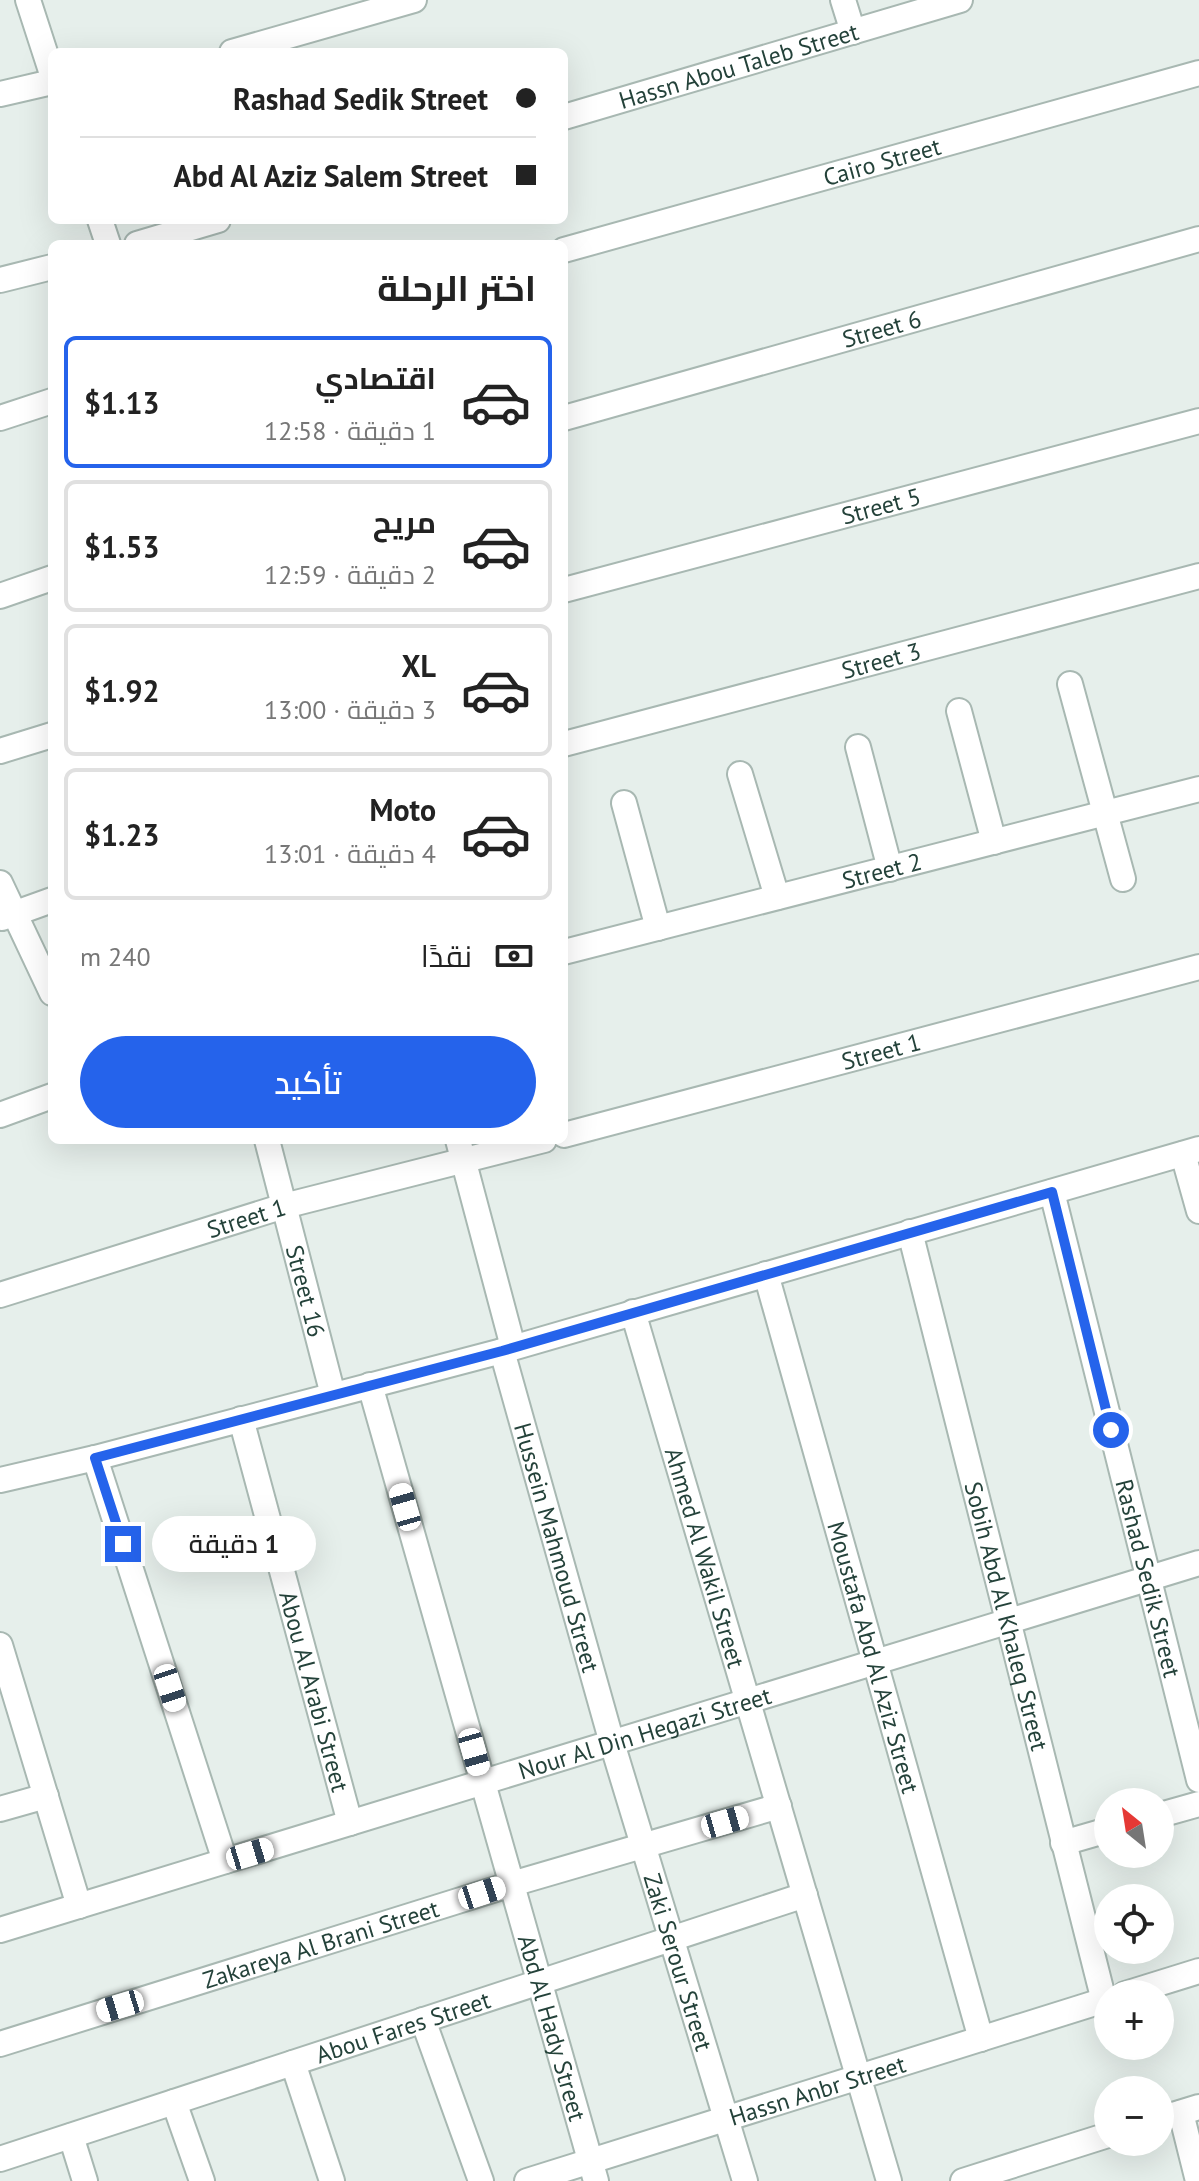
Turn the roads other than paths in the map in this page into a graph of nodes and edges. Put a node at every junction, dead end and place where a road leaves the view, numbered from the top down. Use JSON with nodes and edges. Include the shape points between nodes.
{"nodes":[{"id":1,"x":28,"y":0,"type":"edge"},
{"id":2,"x":414,"y":0,"type":"edge"},
{"id":3,"x":843,"y":0,"type":"edge"},
{"id":4,"x":960,"y":0,"type":"edge"},
{"id":5,"x":853,"y":32,"type":"junction"},
{"id":6,"x":246,"y":48,"type":"edge"},
{"id":7,"x":48,"y":62,"type":"edge"},
{"id":8,"x":1199,"y":73,"type":"edge"},
{"id":9,"x":48,"y":83,"type":"edge"},
{"id":10,"x":0,"y":94,"type":"edge"},
{"id":11,"x":568,"y":116,"type":"edge"},
{"id":12,"x":211,"y":229,"type":"edge"},
{"id":13,"x":1199,"y":239,"type":"edge"},
{"id":14,"x":157,"y":240,"type":"edge"},
{"id":15,"x":568,"y":249,"type":"edge"},
{"id":16,"x":48,"y":268,"type":"edge"},
{"id":17,"x":0,"y":280,"type":"edge"},
{"id":18,"x":48,"y":402,"type":"edge"},
{"id":19,"x":568,"y":417,"type":"edge"},
{"id":20,"x":0,"y":418,"type":"edge"},
{"id":21,"x":1199,"y":421,"type":"edge"},
{"id":22,"x":1199,"y":576,"type":"edge"},
{"id":23,"x":48,"y":579,"type":"edge"},
{"id":24,"x":568,"y":589,"type":"edge"},
{"id":25,"x":0,"y":596,"type":"edge"},
{"id":26,"x":1070,"y":684,"type":"dead end"},
{"id":27,"x":959,"y":711,"type":"dead end"},
{"id":28,"x":48,"y":736,"type":"edge"},
{"id":29,"x":568,"y":743,"type":"edge"},
{"id":30,"x":858,"y":747,"type":"dead end"},
{"id":31,"x":0,"y":751,"type":"edge"},
{"id":32,"x":740,"y":774,"type":"dead end"},
{"id":33,"x":1199,"y":789,"type":"edge"},
{"id":34,"x":624,"y":803,"type":"dead end"},
{"id":35,"x":1105,"y":813,"type":"junction"},
{"id":36,"x":994,"y":842,"type":"junction"},
{"id":37,"x":890,"y":869,"type":"junction"},
{"id":38,"x":1123,"y":879,"type":"dead end"},
{"id":39,"x":0,"y":883,"type":"edge"},
{"id":40,"x":777,"y":897,"type":"junction"},
{"id":41,"x":48,"y":901,"type":"edge"},
{"id":42,"x":7,"y":916,"type":"edge"},
{"id":43,"x":658,"y":928,"type":"junction"},
{"id":44,"x":568,"y":951,"type":"edge"},
{"id":45,"x":1199,"y":967,"type":"edge"},
{"id":46,"x":48,"y":986,"type":"edge"},
{"id":47,"x":48,"y":1097,"type":"edge"},
{"id":48,"x":0,"y":1115,"type":"edge"},
{"id":49,"x":568,"y":1134,"type":"edge"},
{"id":50,"x":268,"y":1144,"type":"edge"},
{"id":51,"x":513,"y":1144,"type":"edge"},
{"id":52,"x":460,"y":1151,"type":"edge"},
{"id":53,"x":1191,"y":1152,"type":"edge"},
{"id":54,"x":1052,"y":1192,"type":"junction"},
{"id":55,"x":284,"y":1206,"type":"junction"},
{"id":56,"x":1199,"y":1211,"type":"edge"},
{"id":57,"x":910,"y":1232,"type":"junction"},
{"id":58,"x":766,"y":1274,"type":"junction"},
{"id":59,"x":0,"y":1295,"type":"edge"},
{"id":60,"x":633,"y":1312,"type":"junction"},
{"id":61,"x":508,"y":1349,"type":"junction"},
{"id":62,"x":370,"y":1385,"type":"junction"},
{"id":63,"x":333,"y":1395,"type":"junction"},
{"id":64,"x":241,"y":1419,"type":"junction"},
{"id":65,"x":95,"y":1458,"type":"junction"},
{"id":66,"x":0,"y":1480,"type":"edge"},
{"id":67,"x":1199,"y":1563,"type":"edge"},
{"id":68,"x":1148,"y":1578,"type":"junction"},
{"id":69,"x":1008,"y":1622,"type":"junction"},
{"id":70,"x":1,"y":1653,"type":"edge"},
{"id":71,"x":876,"y":1663,"type":"junction"},
{"id":72,"x":748,"y":1701,"type":"junction"},
{"id":73,"x":612,"y":1743,"type":"junction"},
{"id":74,"x":1199,"y":1780,"type":"edge"},
{"id":75,"x":483,"y":1782,"type":"junction"},
{"id":76,"x":46,"y":1796,"type":"junction"},
{"id":77,"x":1199,"y":1804,"type":"edge"},
{"id":78,"x":779,"y":1806,"type":"junction"},
{"id":79,"x":0,"y":1809,"type":"edge"},
{"id":80,"x":1174,"y":1811,"type":"edge"},
{"id":81,"x":350,"y":1823,"type":"junction"},
{"id":82,"x":1094,"y":1834,"type":"edge"},
{"id":83,"x":1063,"y":1843,"type":"junction"},
{"id":84,"x":644,"y":1846,"type":"junction"},
{"id":85,"x":225,"y":1861,"type":"junction"},
{"id":86,"x":512,"y":1884,"type":"junction"},
{"id":87,"x":805,"y":1895,"type":"junction"},
{"id":88,"x":79,"y":1906,"type":"junction"},
{"id":89,"x":0,"y":1930,"type":"edge"},
{"id":90,"x":672,"y":1939,"type":"junction"},
{"id":91,"x":1199,"y":1971,"type":"edge"},
{"id":92,"x":1106,"y":1980,"type":"edge"},
{"id":93,"x":1170,"y":1980,"type":"edge"},
{"id":94,"x":540,"y":1982,"type":"junction"},
{"id":95,"x":1094,"y":2004,"type":"edge"},
{"id":96,"x":423,"y":2020,"type":"junction"},
{"id":97,"x":981,"y":2039,"type":"junction"},
{"id":98,"x":0,"y":2044,"type":"edge"},
{"id":99,"x":293,"y":2063,"type":"junction"},
{"id":100,"x":858,"y":2077,"type":"junction"},
{"id":101,"x":174,"y":2102,"type":"junction"},
{"id":102,"x":1180,"y":2113,"type":"edge"},
{"id":103,"x":726,"y":2118,"type":"junction"},
{"id":104,"x":71,"y":2136,"type":"junction"},
{"id":105,"x":1094,"y":2139,"type":"edge"},
{"id":106,"x":1036,"y":2157,"type":"junction"},
{"id":107,"x":0,"y":2159,"type":"edge"},
{"id":108,"x":593,"y":2171,"type":"edge"},
{"id":109,"x":85,"y":2181,"type":"edge"},
{"id":110,"x":202,"y":2181,"type":"edge"},
{"id":111,"x":332,"y":2181,"type":"edge"},
{"id":112,"x":481,"y":2181,"type":"edge"},
{"id":113,"x":527,"y":2181,"type":"edge"},
{"id":114,"x":745,"y":2181,"type":"edge"},
{"id":115,"x":889,"y":2181,"type":"edge"},
{"id":116,"x":963,"y":2181,"type":"edge"},
{"id":117,"x":1044,"y":2181,"type":"edge"},
{"id":118,"x":1198,"y":2181,"type":"edge"}],
"edges":[{"from":1,"to":7,"type":"street"},
{"from":2,"to":6,"type":"street"},
{"from":3,"to":5,"type":"street"},
{"from":4,"to":5,"type":"street","name":"Hassn Abou Taleb Street"},
{"from":5,"to":11,"type":"street","name":"Hassn Abou Taleb Street"},
{"from":8,"to":15,"type":"street","name":"Cairo Street"},
{"from":9,"to":10,"type":"street"},
{"from":12,"to":14,"type":"street"},
{"from":13,"to":19,"type":"street","name":"Street 6"},
{"from":16,"to":17,"type":"street"},
{"from":18,"to":20,"type":"street"},
{"from":21,"to":24,"type":"street","name":"Street 5"},
{"from":22,"to":29,"type":"street","name":"Street 3"},
{"from":23,"to":25,"type":"street"},
{"from":26,"to":35,"type":"street"},
{"from":27,"to":36,"type":"street"},
{"from":28,"to":31,"type":"street"},
{"from":30,"to":37,"type":"street"},
{"from":32,"to":40,"type":"street"},
{"from":33,"to":35,"type":"street","name":"Street 2"},
{"from":34,"to":43,"type":"street"},
{"from":35,"to":36,"type":"street","name":"Street 2"},
{"from":35,"to":38,"type":"street"},
{"from":36,"to":37,"type":"street","name":"Street 2"},
{"from":37,"to":40,"type":"street","name":"Street 2"},
{"from":39,"to":42,"type":"street"},
{"from":40,"to":43,"type":"street","name":"Street 2"},
{"from":41,"to":42,"type":"street"},
{"from":42,"to":46,"type":"street"},
{"from":43,"to":44,"type":"street","name":"Street 2"},
{"from":45,"to":49,"type":"street","name":"Street 1"},
{"from":47,"to":48,"type":"street"},
{"from":50,"to":55,"type":"street","name":"Street 16"},
{"from":51,"to":52,"type":"street","name":"Street 1"},
{"from":52,"to":55,"type":"street","name":"Street 1"},
{"from":52,"to":61,"type":"street","name":"Hussein Mahmoud Street"},
{"from":53,"to":54,"type":"street"},
{"from":53,"to":56,"type":"street"},
{"from":54,"to":57,"type":"street"},
{"from":54,"to":68,"type":"street","name":"Rashad Sedik Street"},
{"from":55,"to":59,"type":"street","name":"Street 1"},
{"from":55,"to":63,"type":"street","name":"Street 16"},
{"from":57,"to":58,"type":"street"},
{"from":57,"to":69,"type":"street","name":"Sobih Abd Al Khaleq Street"},
{"from":58,"to":60,"type":"street"},
{"from":58,"to":71,"type":"street","name":"Moustafa Abd Al Aziz Street"},
{"from":60,"to":61,"type":"street"},
{"from":60,"to":72,"type":"street","name":"Ahmed Al Wakil Street"},
{"from":61,"to":62,"type":"street"},
{"from":61,"to":73,"type":"street","name":"Hussein Mahmoud Street"},
{"from":62,"to":63,"type":"street"},
{"from":62,"to":75,"type":"street","name":"Abd Al Hady Street"},
{"from":63,"to":64,"type":"street"},
{"from":64,"to":65,"type":"street"},
{"from":64,"to":81,"type":"street","name":"Abou Al Arabi Street"},
{"from":65,"to":66,"type":"street"},
{"from":65,"to":85,"type":"street"},
{"from":67,"to":68,"type":"street","name":"Nour Al Din Hegazi Street"},
{"from":68,"to":69,"type":"street","name":"Nour Al Din Hegazi Street"},
{"from":68,"to":74,"type":"street","name":"Rashad Sedik Street"},
{"from":69,"to":71,"type":"street","name":"Nour Al Din Hegazi Street"},
{"from":69,"to":83,"type":"street","name":"Sobih Abd Al Khaleq Street"},
{"from":70,"to":76,"type":"street"},
{"from":71,"to":72,"type":"street","name":"Nour Al Din Hegazi Street"},
{"from":71,"to":97,"type":"street","name":"Moustafa Abd Al Aziz Street"},
{"from":72,"to":73,"type":"street","name":"Nour Al Din Hegazi Street"},
{"from":72,"to":78,"type":"street","name":"Ahmed Al Wakil Street"},
{"from":73,"to":75,"type":"street","name":"Nour Al Din Hegazi Street"},
{"from":73,"to":84,"type":"street","name":"Zaki Serour Street"},
{"from":75,"to":81,"type":"street","name":"Nour Al Din Hegazi Street"},
{"from":75,"to":86,"type":"street","name":"Abd Al Hady Street"},
{"from":76,"to":79,"type":"street"},
{"from":76,"to":88,"type":"street"},
{"from":77,"to":80,"type":"street"},
{"from":78,"to":84,"type":"street","name":"Zakareya Al Brani Street"},
{"from":78,"to":87,"type":"street","name":"Ahmed Al Wakil Street"},
{"from":81,"to":85,"type":"street","name":"Nour Al Din Hegazi Street"},
{"from":82,"to":83,"type":"street"},
{"from":83,"to":92,"type":"street","name":"Sobih Abd Al Khaleq Street"},
{"from":84,"to":86,"type":"street","name":"Zakareya Al Brani Street"},
{"from":84,"to":90,"type":"street","name":"Zaki Serour Street"},
{"from":85,"to":88,"type":"street","name":"Nour Al Din Hegazi Street"},
{"from":86,"to":94,"type":"street","name":"Abd Al Hady Street"},
{"from":86,"to":98,"type":"street","name":"Zakareya Al Brani Street"},
{"from":87,"to":90,"type":"street","name":"Abou Fares Street"},
{"from":87,"to":100,"type":"street","name":"Ahmed Al Wakil Street"},
{"from":88,"to":89,"type":"street","name":"Nour Al Din Hegazi Street"},
{"from":90,"to":94,"type":"street","name":"Abou Fares Street"},
{"from":90,"to":103,"type":"street","name":"Zaki Serour Street"},
{"from":91,"to":93,"type":"street","name":"Hassn Anbr Street"},
{"from":94,"to":96,"type":"street","name":"Abou Fares Street"},
{"from":94,"to":108,"type":"street","name":"Abd Al Hady Street"},
{"from":95,"to":97,"type":"street","name":"Hassn Anbr Street"},
{"from":96,"to":99,"type":"street","name":"Abou Fares Street"},
{"from":96,"to":112,"type":"street"},
{"from":97,"to":100,"type":"street","name":"Hassn Anbr Street"},
{"from":99,"to":101,"type":"street","name":"Abou Fares Street"},
{"from":99,"to":111,"type":"street"},
{"from":100,"to":103,"type":"street","name":"Hassn Anbr Street"},
{"from":100,"to":115,"type":"street","name":"Ahmed Al Wakil Street"},
{"from":101,"to":104,"type":"street","name":"Abou Fares Street"},
{"from":101,"to":110,"type":"street"},
{"from":102,"to":118,"type":"street"},
{"from":103,"to":108,"type":"street","name":"Hassn Anbr Street"},
{"from":103,"to":114,"type":"street","name":"Zaki Serour Street"},
{"from":104,"to":107,"type":"street","name":"Abou Fares Street"},
{"from":104,"to":109,"type":"street"},
{"from":105,"to":106,"type":"street"},
{"from":106,"to":116,"type":"street"},
{"from":106,"to":117,"type":"street"},
{"from":108,"to":113,"type":"street","name":"Hassn Anbr Street"}]}
